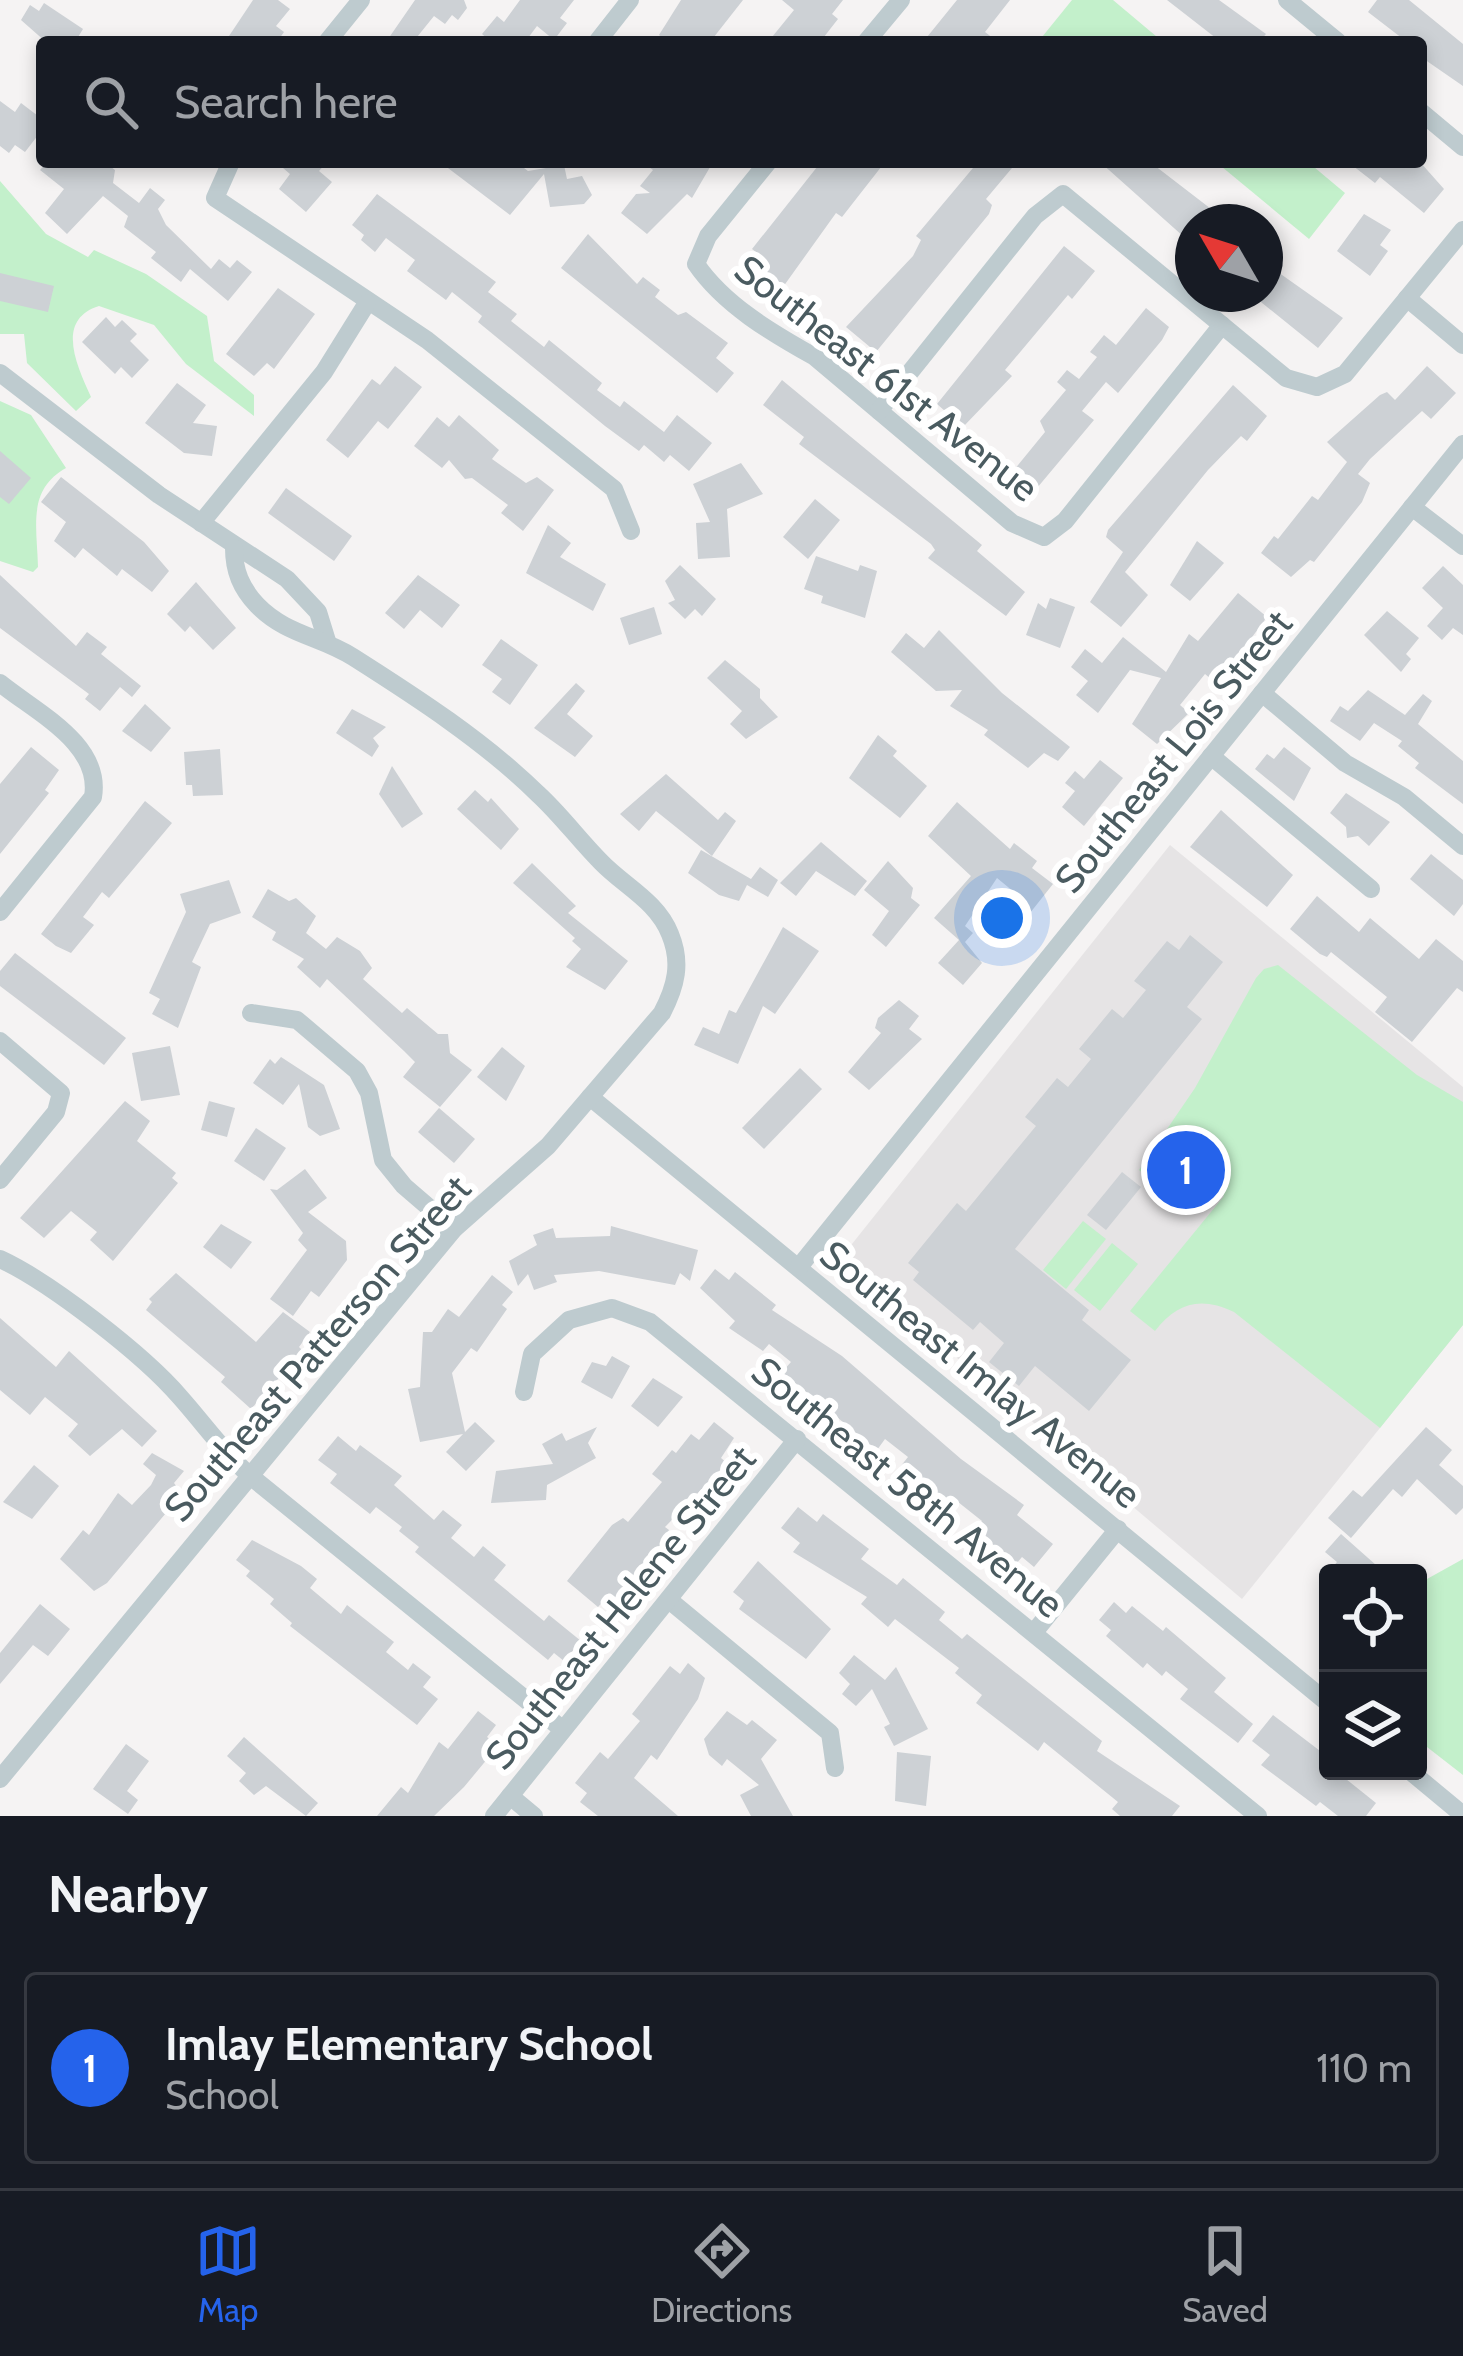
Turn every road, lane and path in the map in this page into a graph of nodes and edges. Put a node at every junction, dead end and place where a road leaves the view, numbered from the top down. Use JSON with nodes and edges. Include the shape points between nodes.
{"nodes":[{"id":1,"x":361,"y":0,"type":"edge"},
{"id":2,"x":630,"y":0,"type":"edge"},
{"id":3,"x":901,"y":0,"type":"edge"},
{"id":4,"x":1287,"y":0,"type":"edge"},
{"id":5,"x":332,"y":36,"type":"edge"},
{"id":6,"x":601,"y":36,"type":"edge"},
{"id":7,"x":871,"y":36,"type":"edge"},
{"id":8,"x":1330,"y":36,"type":"edge"},
{"id":9,"x":1427,"y":117,"type":"edge"},
{"id":10,"x":1463,"y":147,"type":"edge"},
{"id":11,"x":228,"y":168,"type":"edge"},
{"id":12,"x":763,"y":168,"type":"edge"},
{"id":13,"x":1463,"y":230,"type":"edge"},
{"id":14,"x":1407,"y":298,"type":"junction"},
{"id":15,"x":367,"y":303,"type":"junction"},
{"id":16,"x":1222,"y":325,"type":"junction"},
{"id":17,"x":1463,"y":345,"type":"edge"},
{"id":18,"x":0,"y":373,"type":"edge"},
{"id":19,"x":879,"y":411,"type":"junction"},
{"id":20,"x":1463,"y":444,"type":"edge"},
{"id":21,"x":1412,"y":507,"type":"junction"},
{"id":22,"x":201,"y":523,"type":"junction"},
{"id":23,"x":631,"y":531,"type":"dead end"},
{"id":24,"x":1463,"y":546,"type":"edge"},
{"id":25,"x":234,"y":548,"type":"junction"},
{"id":26,"x":327,"y":641,"type":"junction"},
{"id":27,"x":0,"y":683,"type":"edge"},
{"id":28,"x":1262,"y":693,"type":"junction"},
{"id":29,"x":1211,"y":756,"type":"junction"},
{"id":30,"x":1463,"y":846,"type":"edge"},
{"id":31,"x":1370,"y":889,"type":"dead end"},
{"id":32,"x":0,"y":912,"type":"edge"},
{"id":33,"x":251,"y":1013,"type":"dead end"},
{"id":34,"x":0,"y":1041,"type":"edge"},
{"id":35,"x":590,"y":1097,"type":"junction"},
{"id":36,"x":0,"y":1180,"type":"edge"},
{"id":37,"x":454,"y":1229,"type":"junction"},
{"id":38,"x":0,"y":1259,"type":"edge"},
{"id":39,"x":799,"y":1268,"type":"junction"},
{"id":40,"x":524,"y":1392,"type":"dead end"},
{"id":41,"x":797,"y":1439,"type":"junction"},
{"id":42,"x":249,"y":1475,"type":"junction"},
{"id":43,"x":1118,"y":1528,"type":"junction"},
{"id":44,"x":669,"y":1600,"type":"junction"},
{"id":45,"x":1034,"y":1631,"type":"junction"},
{"id":46,"x":1319,"y":1696,"type":"edge"},
{"id":47,"x":562,"y":1729,"type":"junction"},
{"id":48,"x":835,"y":1768,"type":"dead end"},
{"id":49,"x":0,"y":1779,"type":"edge"},
{"id":50,"x":1420,"y":1780,"type":"edge"},
{"id":51,"x":510,"y":1796,"type":"junction"},
{"id":52,"x":1463,"y":1815,"type":"edge"},
{"id":53,"x":494,"y":1816,"type":"edge"},
{"id":54,"x":534,"y":1816,"type":"edge"},
{"id":55,"x":1258,"y":1816,"type":"edge"}],
"edges":[{"from":1,"to":5,"type":"street"},
{"from":2,"to":6,"type":"street"},
{"from":3,"to":7,"type":"street"},
{"from":4,"to":8,"type":"street"},
{"from":9,"to":10,"type":"street"},
{"from":11,"to":15,"type":"street","via":[[215,198]]},
{"from":12,"to":19,"type":"street","name":"Southeast 61st Avenue","via":[[708,236],[696,264],[710,284]]},
{"from":13,"to":14,"type":"street"},
{"from":14,"to":16,"type":"street","via":[[1345,374],[1317,387],[1286,378]]},
{"from":14,"to":17,"type":"street"},
{"from":15,"to":22,"type":"street","via":[[324,372]]},
{"from":15,"to":23,"type":"street","via":[[427,340],[614,489]]},
{"from":16,"to":19,"type":"street","name":"Southeast 61st Avenue","via":[[1043,538],[1012,523]]},
{"from":16,"to":19,"type":"street","via":[[1063,194],[1034,216]]},
{"from":18,"to":22,"type":"street"},
{"from":20,"to":21,"type":"street","name":"Southeast Lois Street"},
{"from":21,"to":24,"type":"street"},
{"from":21,"to":28,"type":"street","name":"Southeast Lois Street"},
{"from":22,"to":25,"type":"street"},
{"from":25,"to":26,"type":"street","via":[[287,579],[318,613]]},
{"from":25,"to":26,"type":"street","via":[[234,572],[256,604],[289,632]]},
{"from":26,"to":35,"type":"street","name":"Southeast Patterson Street","via":[[487,750],[651,903],[670,931],[674,991]]},
{"from":27,"to":32,"type":"street","via":[[88,754],[97,778],[93,797]]},
{"from":28,"to":29,"type":"street","name":"Southeast Lois Street"},
{"from":28,"to":30,"type":"street","via":[[1345,764],[1404,796]]},
{"from":29,"to":31,"type":"street"},
{"from":29,"to":39,"type":"street","name":"Southeast Lois Street"},
{"from":33,"to":37,"type":"street","via":[[297,1020],[357,1071],[383,1160]]},
{"from":34,"to":36,"type":"street","via":[[61,1093],[56,1112]]},
{"from":35,"to":37,"type":"street","name":"Southeast Patterson Street"},
{"from":35,"to":39,"type":"street","name":"Southeast Imlay Avenue"},
{"from":37,"to":42,"type":"street","name":"Southeast Patterson Street"},
{"from":38,"to":42,"type":"street","via":[[37,1278],[180,1396],[205,1434]]},
{"from":39,"to":43,"type":"street","name":"Southeast Imlay Avenue"},
{"from":40,"to":41,"type":"street","name":"Southeast 58th Avenue","via":[[532,1354],[568,1320],[612,1308],[650,1322]]},
{"from":41,"to":44,"type":"street","name":"Southeast Helene Street"},
{"from":41,"to":45,"type":"street","name":"Southeast 58th Avenue"},
{"from":42,"to":47,"type":"street"},
{"from":42,"to":49,"type":"street","name":"Southeast Patterson Street"},
{"from":43,"to":45,"type":"street"},
{"from":43,"to":46,"type":"street","name":"Southeast Imlay Avenue"},
{"from":44,"to":47,"type":"street","name":"Southeast Helene Street"},
{"from":44,"to":48,"type":"street","via":[[830,1733]]},
{"from":45,"to":55,"type":"street","name":"Southeast 58th Avenue"},
{"from":47,"to":51,"type":"street","name":"Southeast Helene Street"},
{"from":50,"to":52,"type":"street"},
{"from":51,"to":53,"type":"street","name":"Southeast Helene Street"},
{"from":51,"to":54,"type":"street"}]}
